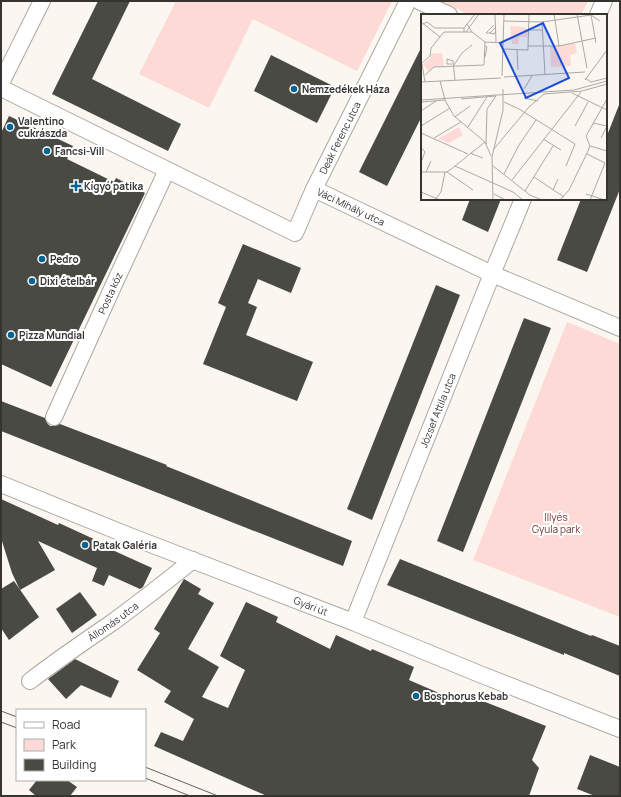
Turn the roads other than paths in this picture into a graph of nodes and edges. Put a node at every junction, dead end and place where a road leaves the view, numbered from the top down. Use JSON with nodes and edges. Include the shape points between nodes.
{"nodes":[{"id":1,"x":408,"y":1,"type":"edge"},
{"id":2,"x":418,"y":1,"type":"edge"},
{"id":3,"x":604,"y":1,"type":"edge"},
{"id":4,"x":36,"y":3,"type":"edge"},
{"id":5,"x":447,"y":14,"type":"edge"},
{"id":6,"x":598,"y":14,"type":"edge"},
{"id":7,"x":1,"y":83,"type":"edge"},
{"id":8,"x":1,"y":88,"type":"edge"},
{"id":9,"x":167,"y":170,"type":"junction"},
{"id":10,"x":314,"y":190,"type":"junction"},
{"id":11,"x":523,"y":200,"type":"edge"},
{"id":12,"x":492,"y":274,"type":"junction"},
{"id":13,"x":620,"y":328,"type":"edge"},
{"id":14,"x":54,"y":417,"type":"dead end"},
{"id":15,"x":1,"y":484,"type":"edge"},
{"id":16,"x":193,"y":560,"type":"junction"},
{"id":17,"x":353,"y":622,"type":"junction"},
{"id":18,"x":30,"y":681,"type":"dead end"},
{"id":19,"x":620,"y":729,"type":"edge"}],
"edges":[{"from":1,"to":10,"type":"street","name":"Deák Ferenc utca"},
{"from":2,"to":5,"type":"street"},
{"from":3,"to":6,"type":"street"},
{"from":4,"to":7,"type":"street"},
{"from":8,"to":9,"type":"street","name":"Váci Mihály utca"},
{"from":9,"to":10,"type":"street","name":"Váci Mihály utca","via":[[295,233]]},
{"from":9,"to":14,"type":"street","name":"Posta köz"},
{"from":10,"to":12,"type":"street","name":"Váci Mihály utca"},
{"from":11,"to":12,"type":"street","name":"József Attila utca"},
{"from":12,"to":13,"type":"street","name":"Váci Mihály utca"},
{"from":12,"to":17,"type":"street","name":"József Attila utca"},
{"from":15,"to":16,"type":"street","name":"Gyári út"},
{"from":16,"to":17,"type":"street","name":"Gyári út"},
{"from":16,"to":18,"type":"street","name":"Állomás utca","via":[[160,587]]},
{"from":17,"to":19,"type":"street","name":"Gyári út"}]}
